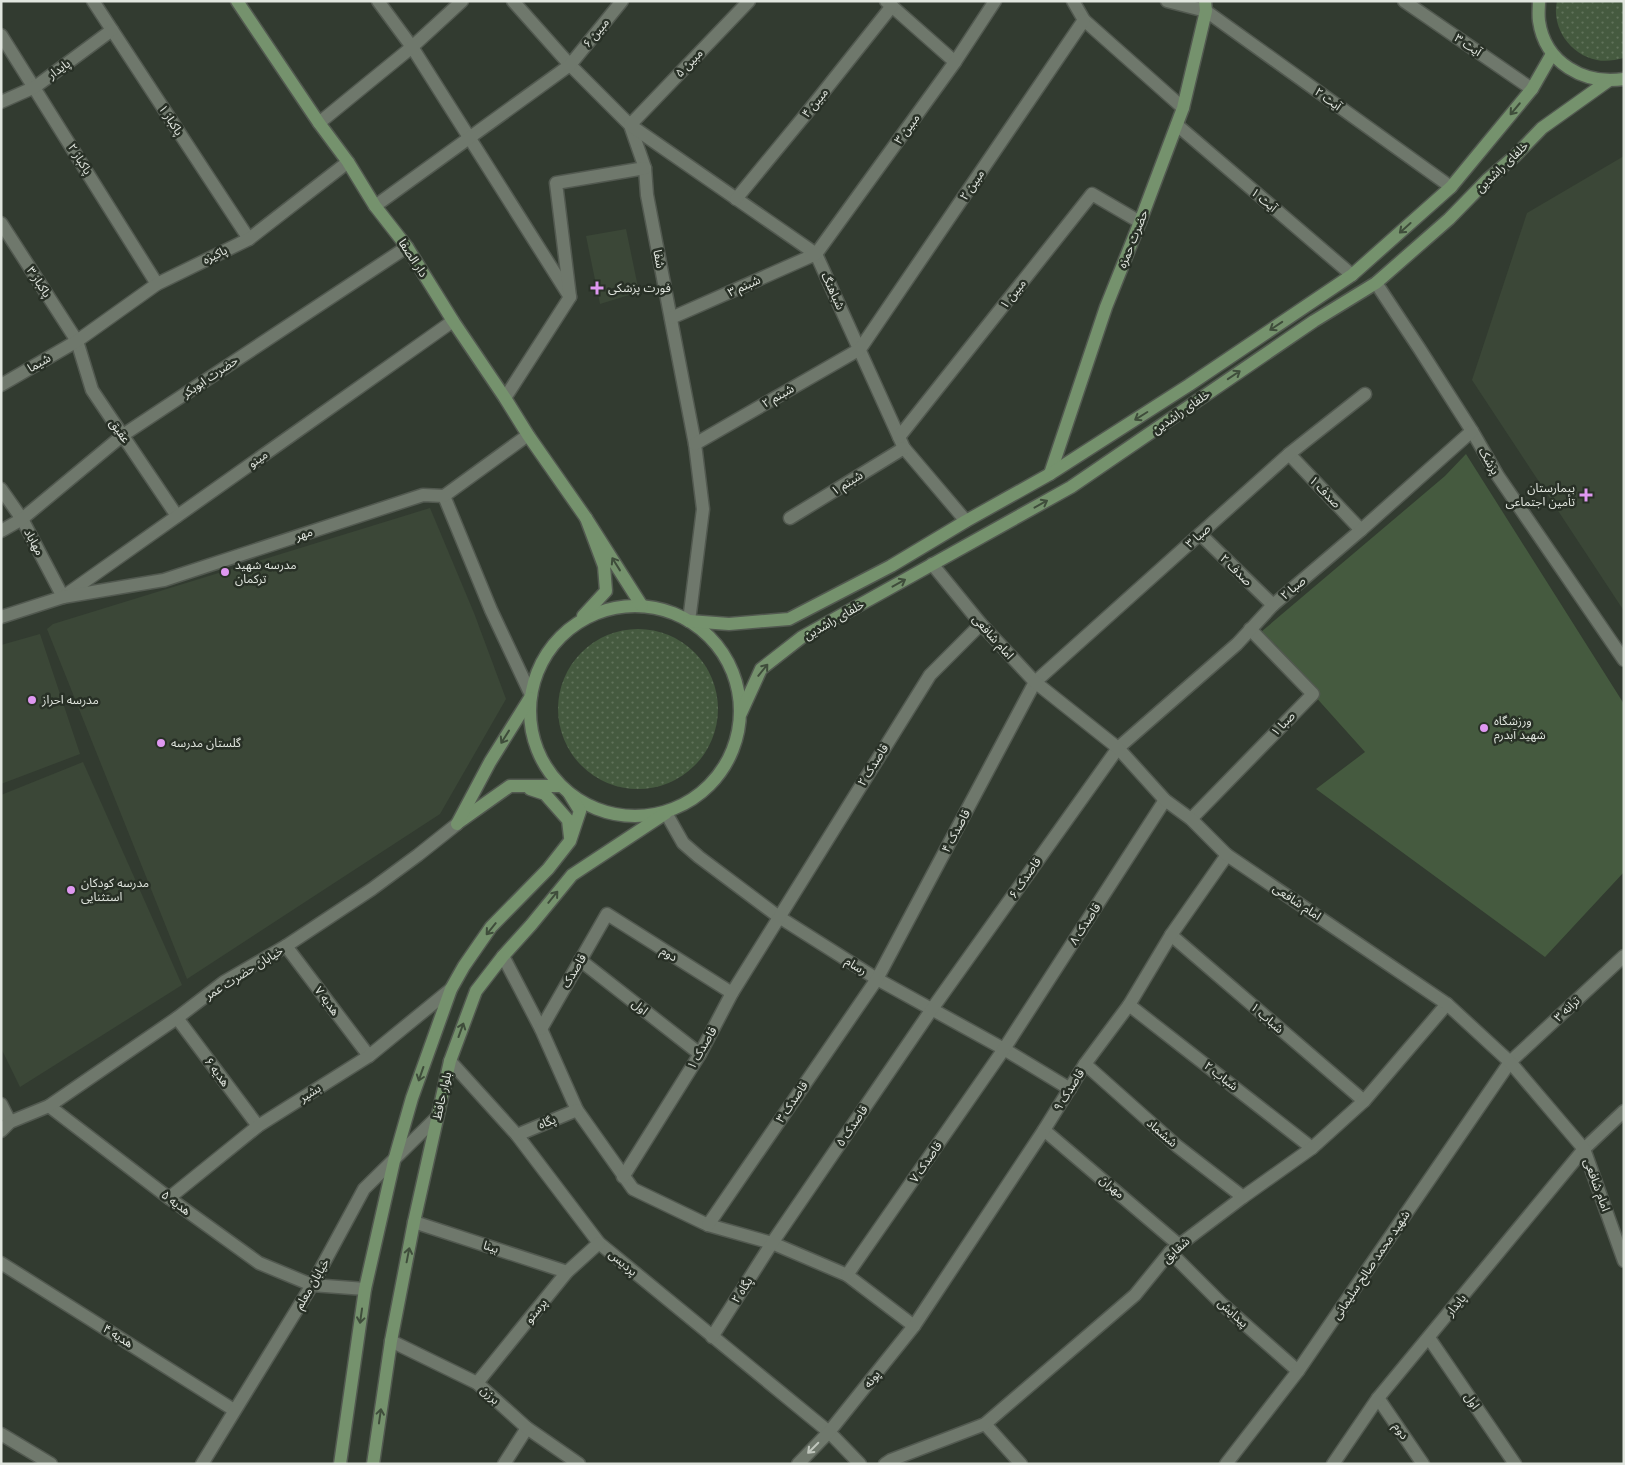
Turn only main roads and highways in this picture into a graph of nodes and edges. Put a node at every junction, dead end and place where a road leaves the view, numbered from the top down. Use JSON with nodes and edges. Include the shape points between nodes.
{"nodes":[{"id":1,"x":237,"y":1,"type":"edge"},
{"id":2,"x":1539,"y":1,"type":"edge"},
{"id":3,"x":1205,"y":6,"type":"edge"},
{"id":4,"x":1552,"y":54,"type":"junction"},
{"id":5,"x":1624,"y":79,"type":"edge"},
{"id":6,"x":1608,"y":81,"type":"junction"},
{"id":7,"x":1050,"y":474,"type":"junction"},
{"id":8,"x":586,"y":518,"type":"junction"},
{"id":9,"x":642,"y":606,"type":"junction"},
{"id":10,"x":689,"y":621,"type":"junction"},
{"id":11,"x":574,"y":625,"type":"junction"},
{"id":12,"x":531,"y":695,"type":"junction"},
{"id":13,"x":741,"y":713,"type":"junction"},
{"id":14,"x":510,"y":786,"type":"junction"},
{"id":15,"x":565,"y":789,"type":"junction"},
{"id":16,"x":666,"y":813,"type":"junction"},
{"id":17,"x":570,"y":841,"type":"junction"},
{"id":18,"x":340,"y":1464,"type":"edge"},
{"id":19,"x":373,"y":1464,"type":"edge"}],
"edges":[{"from":1,"to":8,"type":"main road","name":"دار الصفا"},
{"from":2,"to":4,"type":"main road","via":[[1539,21]]},
{"from":3,"to":7,"type":"main road","name":"حضرت حمزه","via":[[1184,108],[1106,306]]},
{"from":4,"to":6,"type":"main road","via":[[1572,71]]},
{"from":4,"to":7,"type":"main road","name":"خلفای راشدین","one_way":true,"via":[[1532,89],[1450,186],[1352,276]]},
{"from":5,"to":6,"type":"main road"},
{"from":13,"to":6,"type":"main road","name":"خلفای راشدین","one_way":true,"via":[[761,669],[802,637],[1071,488],[1306,326],[1376,283],[1449,219],[1542,128]]},
{"from":7,"to":10,"type":"main road","name":"خلفای راشدین","via":[[890,566],[789,619],[730,624]]},
{"from":9,"to":8,"type":"main road","one_way":true},
{"from":8,"to":11,"type":"main road","via":[[604,566],[606,591]]},
{"from":9,"to":10,"type":"main road","via":[[666,610]]},
{"from":9,"to":11,"type":"main road","via":[[624,606],[595,613]]},
{"from":10,"to":13,"type":"main road","via":[[706,633],[721,650],[739,690]]},
{"from":11,"to":12,"type":"main road","via":[[543,659]]},
{"from":12,"to":14,"type":"main road","one_way":true,"via":[[457,824]]},
{"from":12,"to":15,"type":"main road","via":[[530,725],[536,747],[546,768]]},
{"from":13,"to":16,"type":"main road","via":[[734,749],[726,766],[701,793]]},
{"from":14,"to":15,"type":"main road"},
{"from":14,"to":17,"type":"main road","via":[[545,794],[568,820]]},
{"from":15,"to":16,"type":"main road","via":[[595,809],[609,813],[639,816]]},
{"from":15,"to":17,"type":"main road","name":"بلوار حافظ","via":[[580,811]]},
{"from":19,"to":16,"type":"main road","name":"بلوار حافظ","one_way":true,"via":[[391,1341],[414,1222],[450,1061],[476,991],[572,874]]},
{"from":17,"to":18,"type":"main road","name":"بلوار حافظ","one_way":true,"via":[[548,869],[491,927],[451,989],[412,1098],[394,1161],[365,1289]]}]}
